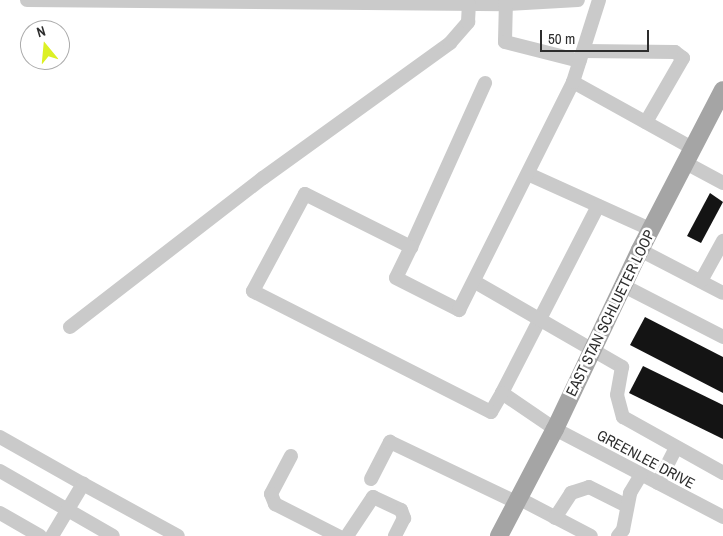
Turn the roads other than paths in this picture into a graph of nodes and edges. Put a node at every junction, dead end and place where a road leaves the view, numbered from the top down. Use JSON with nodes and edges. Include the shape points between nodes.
{"nodes":[{"id":1,"x":27,"y":0,"type":"edge"},
{"id":2,"x":578,"y":0,"type":"edge"},
{"id":3,"x":599,"y":0,"type":"edge"},
{"id":4,"x":506,"y":2,"type":"edge"},
{"id":5,"x":469,"y":4,"type":"junction"},
{"id":6,"x":581,"y":56,"type":"junction"},
{"id":7,"x":573,"y":82,"type":"junction"},
{"id":8,"x":486,"y":83,"type":"dead end"},
{"id":9,"x":723,"y":90,"type":"edge"},
{"id":10,"x":718,"y":112,"type":"edge"},
{"id":11,"x":646,"y":122,"type":"junction"},
{"id":12,"x":688,"y":155,"type":"junction"},
{"id":13,"x":528,"y":174,"type":"junction"},
{"id":14,"x":723,"y":183,"type":"edge"},
{"id":15,"x":598,"y":206,"type":"junction"},
{"id":16,"x":650,"y":230,"type":"junction"},
{"id":17,"x":723,"y":241,"type":"edge"},
{"id":18,"x":411,"y":247,"type":"junction"},
{"id":19,"x":640,"y":250,"type":"junction"},
{"id":20,"x":701,"y":281,"type":"junction"},
{"id":21,"x":475,"y":282,"type":"junction"},
{"id":22,"x":622,"y":285,"type":"junction"},
{"id":23,"x":723,"y":293,"type":"edge"},
{"id":24,"x":542,"y":319,"type":"junction"},
{"id":25,"x":70,"y":327,"type":"dead end"},
{"id":26,"x":723,"y":337,"type":"edge"},
{"id":27,"x":591,"y":348,"type":"junction"},
{"id":28,"x":502,"y":393,"type":"junction"},
{"id":29,"x":554,"y":429,"type":"junction"},
{"id":30,"x":0,"y":437,"type":"edge"},
{"id":31,"x":676,"y":448,"type":"junction"},
{"id":32,"x":291,"y":456,"type":"dead end"},
{"id":33,"x":0,"y":471,"type":"edge"},
{"id":34,"x":723,"y":473,"type":"edge"},
{"id":35,"x":641,"y":475,"type":"junction"},
{"id":36,"x":371,"y":479,"type":"dead end"},
{"id":37,"x":658,"y":483,"type":"junction"},
{"id":38,"x":83,"y":484,"type":"junction"},
{"id":39,"x":517,"y":500,"type":"junction"},
{"id":40,"x":627,"y":506,"type":"junction"},
{"id":41,"x":68,"y":509,"type":"junction"},
{"id":42,"x":0,"y":513,"type":"edge"},
{"id":43,"x":723,"y":517,"type":"edge"},
{"id":44,"x":555,"y":518,"type":"junction"},
{"id":45,"x":40,"y":536,"type":"edge"},
{"id":46,"x":52,"y":536,"type":"edge"},
{"id":47,"x":113,"y":536,"type":"edge"},
{"id":48,"x":178,"y":536,"type":"edge"},
{"id":49,"x":338,"y":536,"type":"edge"},
{"id":50,"x":347,"y":536,"type":"edge"},
{"id":51,"x":395,"y":536,"type":"edge"},
{"id":52,"x":499,"y":536,"type":"edge"},
{"id":53,"x":590,"y":536,"type":"edge"},
{"id":54,"x":618,"y":536,"type":"edge"}],
"edges":[{"from":1,"to":5,"type":"street"},
{"from":2,"to":4,"type":"street"},
{"from":3,"to":6,"type":"street"},
{"from":4,"to":5,"type":"street"},
{"from":4,"to":6,"type":"street","via":[[505,42]]},
{"from":5,"to":25,"type":"street","via":[[468,22],[450,43],[263,178]]},
{"from":6,"to":7,"type":"street"},
{"from":6,"to":11,"type":"street","via":[[675,52],[683,58]]},
{"from":7,"to":11,"type":"street"},
{"from":7,"to":13,"type":"street"},
{"from":8,"to":18,"type":"street"},
{"from":9,"to":10,"type":"main road","name":"EAST STAN SCHLUETER LOOP"},
{"from":10,"to":12,"type":"main road","name":"EAST STAN SCHLUETER LOOP"},
{"from":11,"to":12,"type":"street"},
{"from":12,"to":14,"type":"street"},
{"from":12,"to":16,"type":"main road","name":"EAST STAN SCHLUETER LOOP"},
{"from":13,"to":15,"type":"street"},
{"from":13,"to":21,"type":"street"},
{"from":15,"to":16,"type":"street"},
{"from":15,"to":24,"type":"street"},
{"from":16,"to":19,"type":"main road","name":"EAST STAN SCHLUETER LOOP"},
{"from":17,"to":20,"type":"street"},
{"from":18,"to":21,"type":"street","via":[[396,278],[459,310]]},
{"from":18,"to":28,"type":"street","via":[[305,194],[253,291],[491,412]]},
{"from":19,"to":20,"type":"street"},
{"from":19,"to":22,"type":"main road","name":"EAST STAN SCHLUETER LOOP"},
{"from":20,"to":23,"type":"street"},
{"from":21,"to":24,"type":"street"},
{"from":22,"to":26,"type":"street"},
{"from":22,"to":27,"type":"main road","name":"EAST STAN SCHLUETER LOOP"},
{"from":24,"to":27,"type":"street"},
{"from":24,"to":28,"type":"street"},
{"from":27,"to":29,"type":"main road","name":"EAST STAN SCHLUETER LOOP"},
{"from":27,"to":31,"type":"street","via":[[622,367],[617,395],[623,417]]},
{"from":28,"to":29,"type":"street","name":"GREENLEE DRIVE"},
{"from":29,"to":35,"type":"street","name":"GREENLEE DRIVE"},
{"from":29,"to":39,"type":"main road","name":"EAST STAN SCHLUETER LOOP"},
{"from":30,"to":38,"type":"street"},
{"from":31,"to":34,"type":"street"},
{"from":31,"to":37,"type":"street"},
{"from":32,"to":49,"type":"street","via":[[271,494],[275,504]]},
{"from":33,"to":41,"type":"street"},
{"from":35,"to":37,"type":"street","name":"GREENLEE DRIVE"},
{"from":35,"to":40,"type":"street"},
{"from":36,"to":39,"type":"street","via":[[390,442]]},
{"from":37,"to":43,"type":"street","name":"GREENLEE DRIVE"},
{"from":38,"to":41,"type":"street"},
{"from":38,"to":48,"type":"street"},
{"from":39,"to":44,"type":"street"},
{"from":39,"to":52,"type":"main road","name":"EAST STAN SCHLUETER LOOP"},
{"from":40,"to":44,"type":"street","via":[[589,487],[571,493]]},
{"from":40,"to":54,"type":"street","via":[[623,530]]},
{"from":41,"to":46,"type":"street"},
{"from":41,"to":47,"type":"street"},
{"from":42,"to":45,"type":"street"},
{"from":44,"to":53,"type":"street"},
{"from":50,"to":51,"type":"street","via":[[373,497],[401,510],[404,518]]}]}
